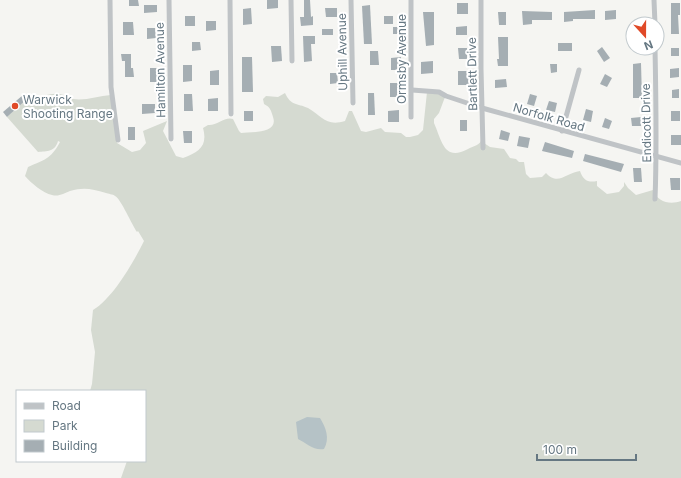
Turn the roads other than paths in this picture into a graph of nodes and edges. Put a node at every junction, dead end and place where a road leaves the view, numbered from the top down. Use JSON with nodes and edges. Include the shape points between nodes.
{"nodes":[{"id":1,"x":110,"y":0,"type":"edge"},
{"id":2,"x":169,"y":0,"type":"edge"},
{"id":3,"x":230,"y":0,"type":"edge"},
{"id":4,"x":290,"y":0,"type":"edge"},
{"id":5,"x":351,"y":0,"type":"edge"},
{"id":6,"x":411,"y":0,"type":"edge"},
{"id":7,"x":481,"y":0,"type":"edge"},
{"id":8,"x":654,"y":0,"type":"edge"},
{"id":9,"x":655,"y":16,"type":"edge"},
{"id":10,"x":655,"y":56,"type":"edge"},
{"id":11,"x":292,"y":61,"type":"dead end"},
{"id":12,"x":579,"y":70,"type":"dead end"},
{"id":13,"x":412,"y":90,"type":"junction"},
{"id":14,"x":353,"y":104,"type":"dead end"},
{"id":15,"x":482,"y":108,"type":"junction"},
{"id":16,"x":231,"y":114,"type":"dead end"},
{"id":17,"x":411,"y":117,"type":"dead end"},
{"id":18,"x":562,"y":131,"type":"junction"},
{"id":19,"x":118,"y":140,"type":"dead end"},
{"id":20,"x":171,"y":140,"type":"dead end"},
{"id":21,"x":483,"y":148,"type":"dead end"},
{"id":22,"x":657,"y":157,"type":"junction"},
{"id":23,"x":681,"y":164,"type":"edge"},
{"id":24,"x":656,"y":199,"type":"dead end"}],
"edges":[{"from":1,"to":19,"type":"street","via":[[111,87]]},
{"from":2,"to":20,"type":"street","name":"Hamilton Avenue"},
{"from":3,"to":16,"type":"street"},
{"from":4,"to":11,"type":"street"},
{"from":5,"to":14,"type":"street","name":"Uphill Avenue"},
{"from":6,"to":13,"type":"street","name":"Ormsby Avenue"},
{"from":7,"to":15,"type":"street","name":"Bartlett Drive"},
{"from":8,"to":9,"type":"street"},
{"from":10,"to":22,"type":"street","name":"Endicott Drive"},
{"from":12,"to":18,"type":"street"},
{"from":13,"to":15,"type":"street","name":"Norfolk Road","via":[[439,92]]},
{"from":13,"to":17,"type":"street","name":"Ormsby Avenue"},
{"from":15,"to":18,"type":"street","name":"Norfolk Road"},
{"from":15,"to":21,"type":"street","name":"Bartlett Drive"},
{"from":18,"to":22,"type":"street","name":"Norfolk Road"},
{"from":22,"to":23,"type":"street","name":"Norfolk Road"},
{"from":22,"to":24,"type":"street","name":"Endicott Drive"}]}
